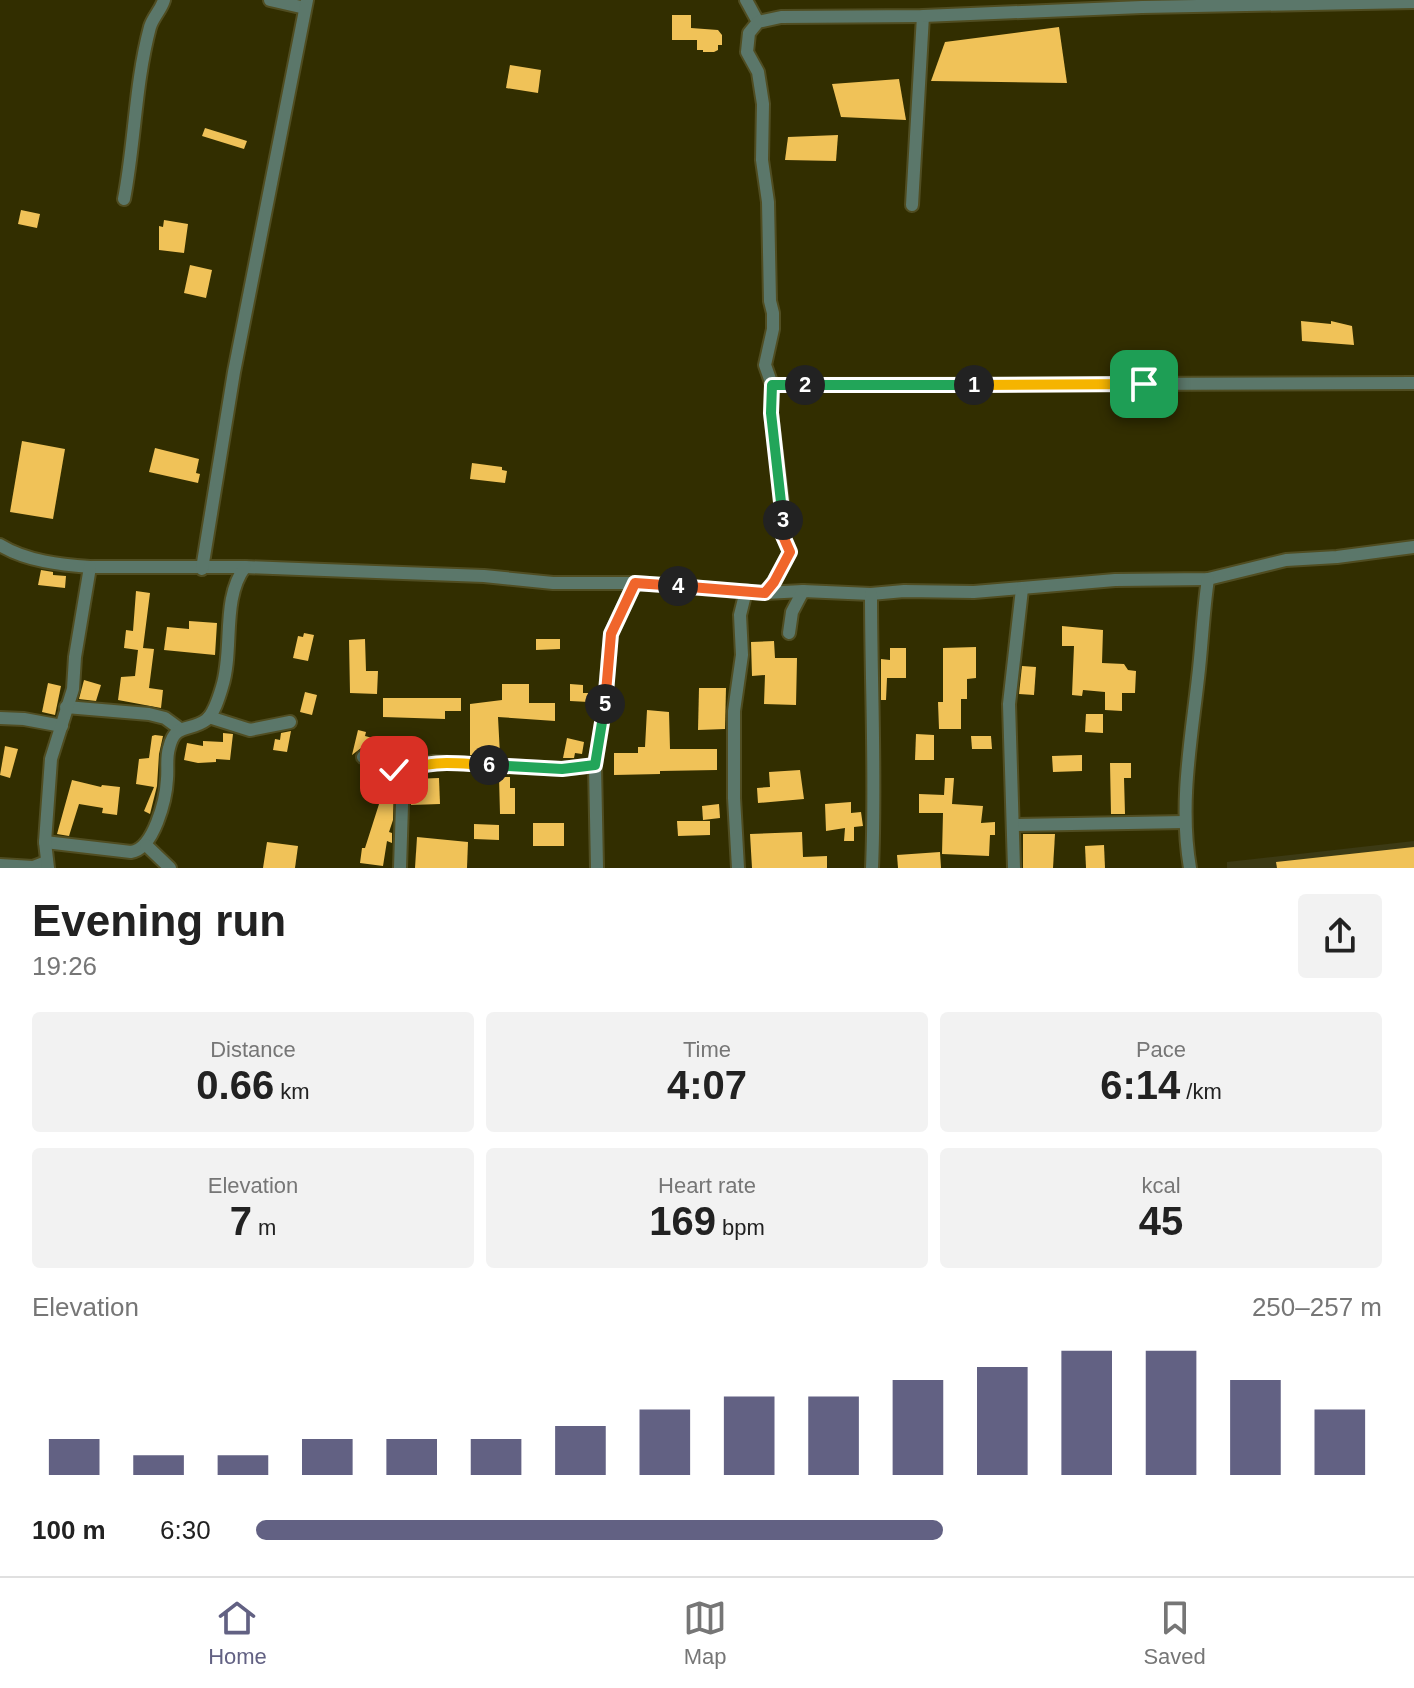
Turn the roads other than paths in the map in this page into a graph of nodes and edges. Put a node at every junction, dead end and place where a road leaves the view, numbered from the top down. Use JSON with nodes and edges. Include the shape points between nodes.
{"nodes":[{"id":1,"x":164,"y":0,"type":"edge"},
{"id":2,"x":270,"y":0,"type":"edge"},
{"id":3,"x":746,"y":0,"type":"edge"},
{"id":4,"x":1414,"y":2,"type":"edge"},
{"id":5,"x":306,"y":4,"type":"edge"},
{"id":6,"x":1142,"y":4,"type":"edge"},
{"id":7,"x":923,"y":16,"type":"junction"},
{"id":8,"x":758,"y":22,"type":"junction"},
{"id":9,"x":124,"y":199,"type":"dead end"},
{"id":10,"x":912,"y":205,"type":"dead end"},
{"id":11,"x":1414,"y":383,"type":"edge"},
{"id":12,"x":772,"y":385,"type":"junction"},
{"id":13,"x":0,"y":545,"type":"edge"},
{"id":14,"x":1414,"y":547,"type":"edge"},
{"id":15,"x":90,"y":567,"type":"junction"},
{"id":16,"x":245,"y":567,"type":"junction"},
{"id":17,"x":202,"y":569,"type":"junction"},
{"id":18,"x":1208,"y":579,"type":"junction"},
{"id":19,"x":635,"y":583,"type":"junction"},
{"id":20,"x":1022,"y":589,"type":"junction"},
{"id":21,"x":746,"y":591,"type":"junction"},
{"id":22,"x":803,"y":591,"type":"junction"},
{"id":23,"x":765,"y":593,"type":"junction"},
{"id":24,"x":871,"y":594,"type":"junction"},
{"id":25,"x":789,"y":633,"type":"dead end"},
{"id":26,"x":66,"y":707,"type":"junction"},
{"id":27,"x":209,"y":717,"type":"junction"},
{"id":28,"x":0,"y":718,"type":"edge"},
{"id":29,"x":290,"y":722,"type":"dead end"},
{"id":30,"x":62,"y":726,"type":"junction"},
{"id":31,"x":180,"y":729,"type":"junction"},
{"id":32,"x":363,"y":757,"type":"dead end"},
{"id":33,"x":595,"y":765,"type":"junction"},
{"id":34,"x":403,"y":773,"type":"junction"},
{"id":35,"x":1185,"y":822,"type":"junction"},
{"id":36,"x":1015,"y":825,"type":"junction"},
{"id":37,"x":45,"y":842,"type":"junction"},
{"id":38,"x":146,"y":845,"type":"junction"},
{"id":39,"x":0,"y":865,"type":"edge"},
{"id":40,"x":47,"y":865,"type":"edge"},
{"id":41,"x":170,"y":868,"type":"edge"},
{"id":42,"x":400,"y":868,"type":"edge"},
{"id":43,"x":597,"y":868,"type":"edge"},
{"id":44,"x":738,"y":868,"type":"edge"},
{"id":45,"x":872,"y":868,"type":"edge"},
{"id":46,"x":1014,"y":868,"type":"edge"},
{"id":47,"x":1190,"y":868,"type":"edge"}],
"edges":[{"from":1,"to":9,"type":"street","via":[[147,40]]},
{"from":2,"to":5,"type":"street"},
{"from":3,"to":8,"type":"street"},
{"from":4,"to":6,"type":"street"},
{"from":5,"to":17,"type":"street","via":[[234,372]]},
{"from":6,"to":7,"type":"street"},
{"from":7,"to":8,"type":"street","via":[[781,17]]},
{"from":7,"to":10,"type":"street"},
{"from":8,"to":12,"type":"street","via":[[749,33],[747,52],[760,82],[765,123],[762,160],[773,313],[765,365]]},
{"from":11,"to":12,"type":"street"},
{"from":12,"to":23,"type":"street","via":[[783,536],[790,552]]},
{"from":13,"to":15,"type":"street","via":[[52,562]]},
{"from":14,"to":18,"type":"street","via":[[1286,560]]},
{"from":15,"to":17,"type":"street"},
{"from":15,"to":26,"type":"street"},
{"from":16,"to":17,"type":"street"},
{"from":16,"to":19,"type":"street"},
{"from":16,"to":27,"type":"street","via":[[233,588],[226,674]]},
{"from":18,"to":20,"type":"street"},
{"from":18,"to":35,"type":"street"},
{"from":19,"to":21,"type":"street"},
{"from":19,"to":33,"type":"street","via":[[611,634]]},
{"from":20,"to":24,"type":"street"},
{"from":20,"to":36,"type":"street","via":[[1009,704]]},
{"from":21,"to":23,"type":"street"},
{"from":21,"to":44,"type":"street","via":[[734,711]]},
{"from":22,"to":23,"type":"street"},
{"from":22,"to":24,"type":"street"},
{"from":22,"to":25,"type":"street"},
{"from":24,"to":45,"type":"street"},
{"from":26,"to":30,"type":"street"},
{"from":26,"to":31,"type":"street","via":[[149,714]]},
{"from":27,"to":29,"type":"street","via":[[250,730]]},
{"from":27,"to":31,"type":"street"},
{"from":28,"to":30,"type":"street"},
{"from":30,"to":37,"type":"street","via":[[51,759]]},
{"from":31,"to":38,"type":"street","via":[[171,740],[164,801]]},
{"from":32,"to":34,"type":"street"},
{"from":33,"to":34,"type":"street","via":[[562,769],[433,762]]},
{"from":33,"to":43,"type":"street"},
{"from":34,"to":42,"type":"street"},
{"from":35,"to":36,"type":"street"},
{"from":35,"to":47,"type":"street"},
{"from":36,"to":46,"type":"street"},
{"from":37,"to":38,"type":"street","via":[[131,852]]},
{"from":37,"to":40,"type":"street"},
{"from":38,"to":41,"type":"street"},
{"from":39,"to":40,"type":"street"}]}
